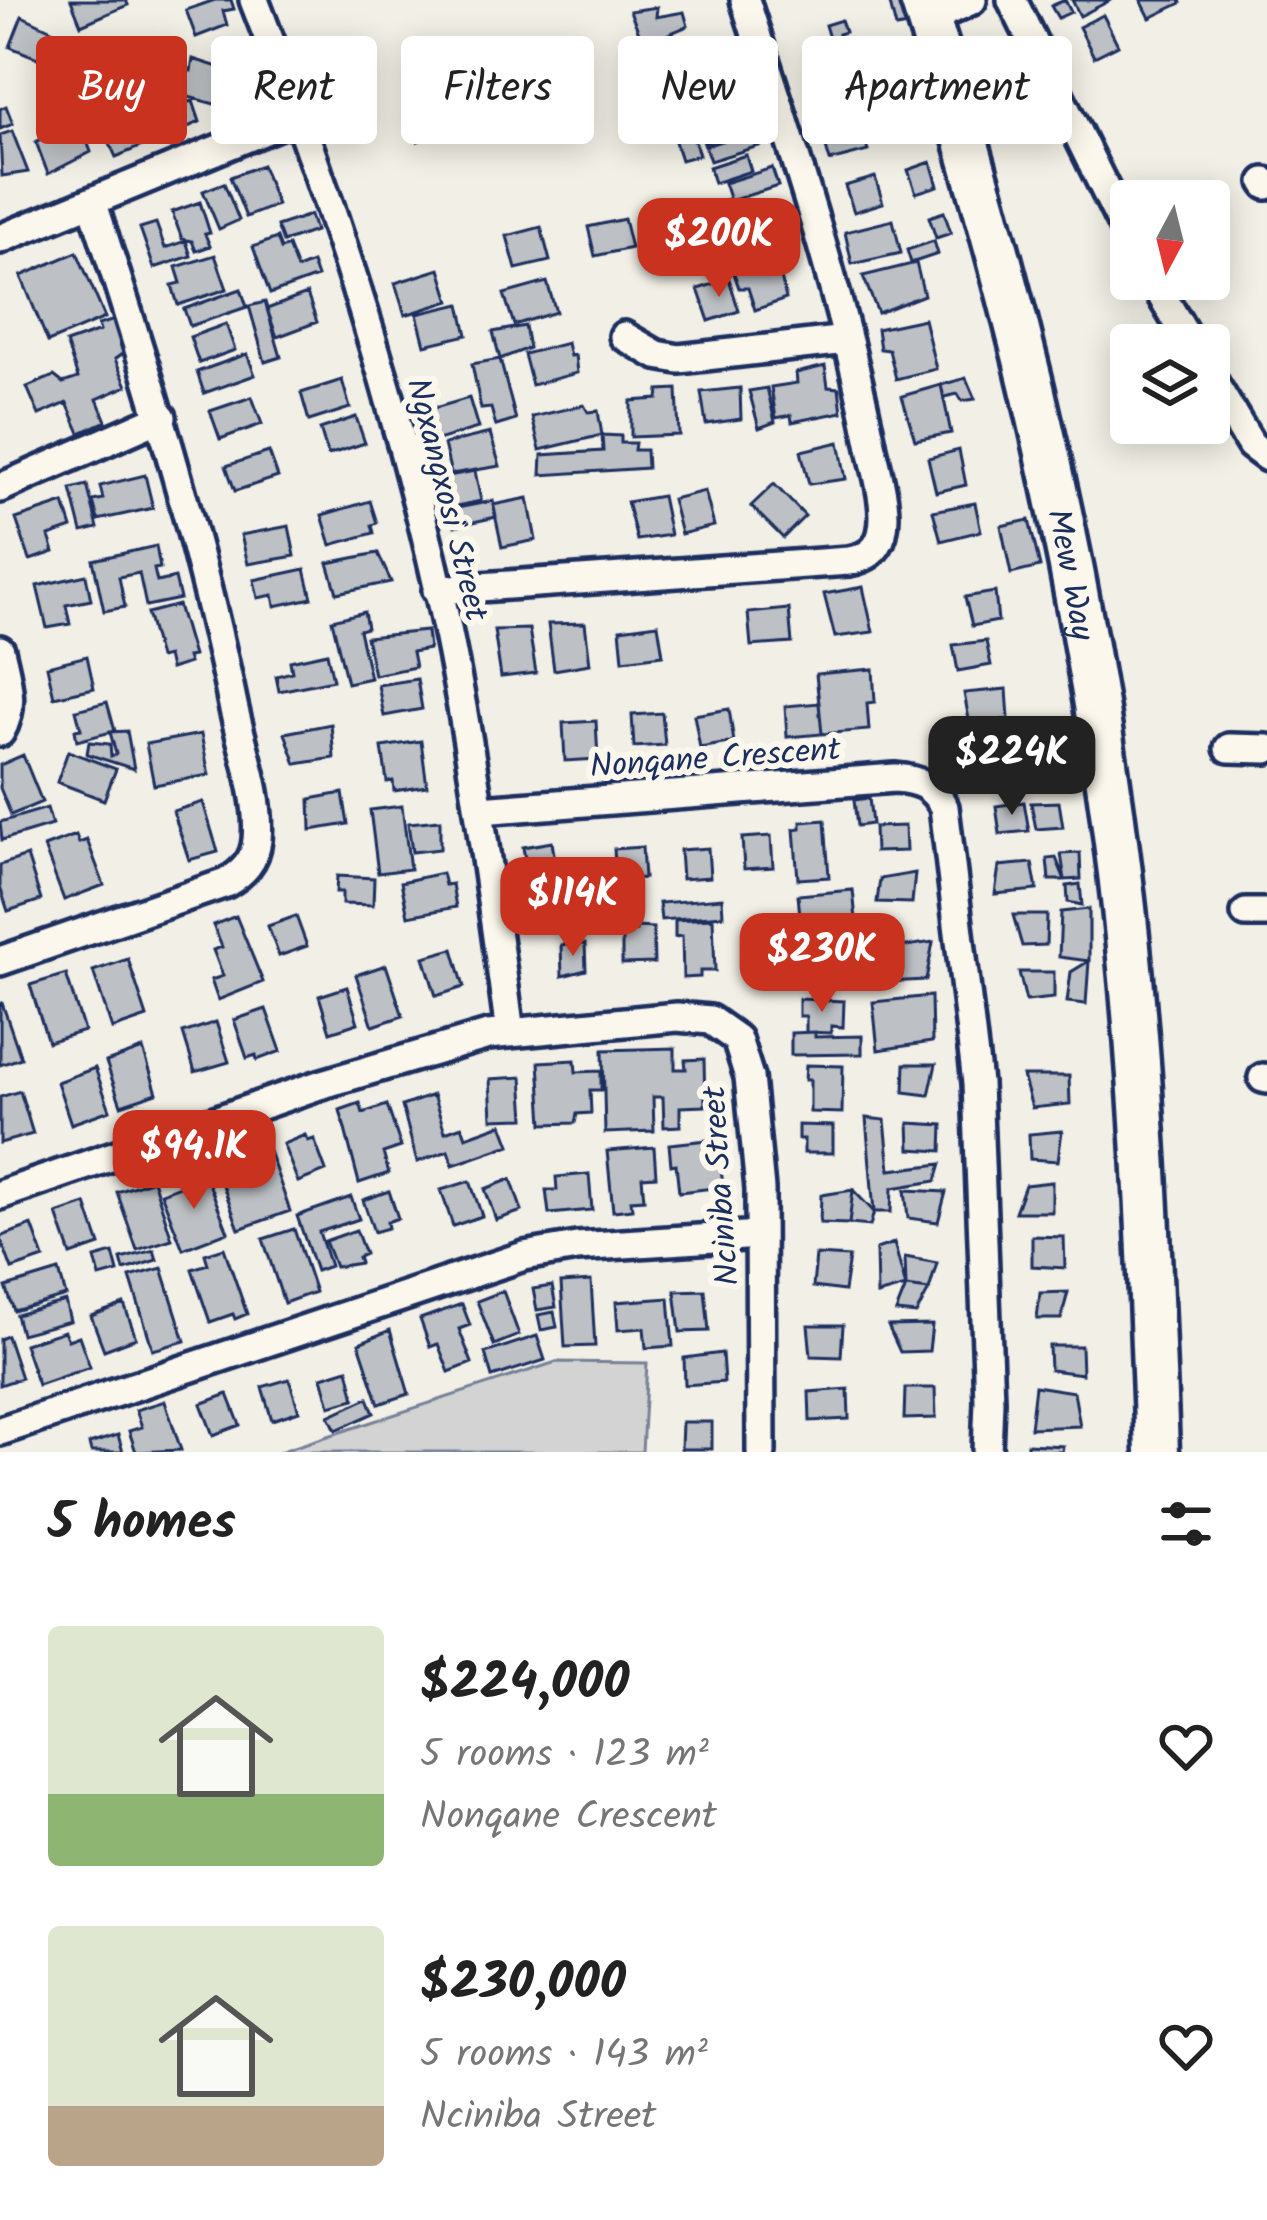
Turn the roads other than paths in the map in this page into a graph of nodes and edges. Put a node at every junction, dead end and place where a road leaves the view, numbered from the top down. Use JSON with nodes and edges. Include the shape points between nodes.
{"nodes":[{"id":1,"x":254,"y":0,"type":"edge"},
{"id":2,"x":745,"y":0,"type":"edge"},
{"id":3,"x":973,"y":0,"type":"edge"},
{"id":4,"x":1012,"y":0,"type":"edge"},
{"id":5,"x":925,"y":10,"type":"edge"},
{"id":6,"x":268,"y":36,"type":"edge"},
{"id":7,"x":231,"y":144,"type":"edge"},
{"id":8,"x":308,"y":144,"type":"edge"},
{"id":9,"x":1110,"y":199,"type":"edge"},
{"id":10,"x":92,"y":201,"type":"junction"},
{"id":11,"x":0,"y":239,"type":"edge"},
{"id":12,"x":624,"y":337,"type":"dead end"},
{"id":13,"x":846,"y":340,"type":"junction"},
{"id":14,"x":1230,"y":410,"type":"edge"},
{"id":15,"x":162,"y":417,"type":"junction"},
{"id":16,"x":1267,"y":458,"type":"edge"},
{"id":17,"x":0,"y":488,"type":"edge"},
{"id":18,"x":437,"y":590,"type":"junction"},
{"id":19,"x":0,"y":650,"type":"edge"},
{"id":20,"x":0,"y":732,"type":"edge"},
{"id":21,"x":1229,"y":748,"type":"dead end"},
{"id":22,"x":1267,"y":749,"type":"edge"},
{"id":23,"x":480,"y":810,"type":"junction"},
{"id":24,"x":0,"y":961,"type":"edge"},
{"id":25,"x":510,"y":1032,"type":"junction"},
{"id":26,"x":0,"y":1195,"type":"edge"},
{"id":27,"x":760,"y":1235,"type":"junction"},
{"id":28,"x":0,"y":1431,"type":"edge"},
{"id":29,"x":761,"y":1452,"type":"edge"},
{"id":30,"x":987,"y":1452,"type":"edge"},
{"id":31,"x":1157,"y":1452,"type":"edge"}],
"edges":[{"from":1,"to":6,"type":"street","name":"Ngxangxosi Street"},
{"from":2,"to":13,"type":"street"},
{"from":3,"to":5,"type":"street"},
{"from":4,"to":9,"type":"street"},
{"from":5,"to":31,"type":"main road","name":"Mew Way","via":[[1024,348],[1096,701],[1132,1004]]},
{"from":7,"to":10,"type":"street"},
{"from":8,"to":18,"type":"street","name":"Ngxangxosi Street","via":[[368,326]]},
{"from":10,"to":11,"type":"street"},
{"from":10,"to":15,"type":"street"},
{"from":12,"to":13,"type":"street","via":[[680,359]]},
{"from":13,"to":18,"type":"street","via":[[883,512],[871,553],[848,561]]},
{"from":14,"to":16,"type":"street"},
{"from":15,"to":17,"type":"street"},
{"from":15,"to":24,"type":"street","via":[[217,625],[253,796],[255,849],[226,883]]},
{"from":18,"to":23,"type":"street","name":"Ngxangxosi Street"},
{"from":19,"to":20,"type":"street","via":[[10,694]]},
{"from":21,"to":22,"type":"street"},
{"from":23,"to":25,"type":"street","name":"Ngxangxosi Street"},
{"from":23,"to":30,"type":"street","name":"Nonqane Crescent","via":[[895,778],[937,794],[977,1083]]},
{"from":25,"to":26,"type":"street","name":"Nciniba Street","via":[[319,1085]]},
{"from":25,"to":27,"type":"street","name":"Nciniba Street","via":[[677,1017],[730,1031],[749,1077]]},
{"from":27,"to":28,"type":"street","via":[[524,1256]]},
{"from":27,"to":29,"type":"street","name":"Nciniba Street"}]}
